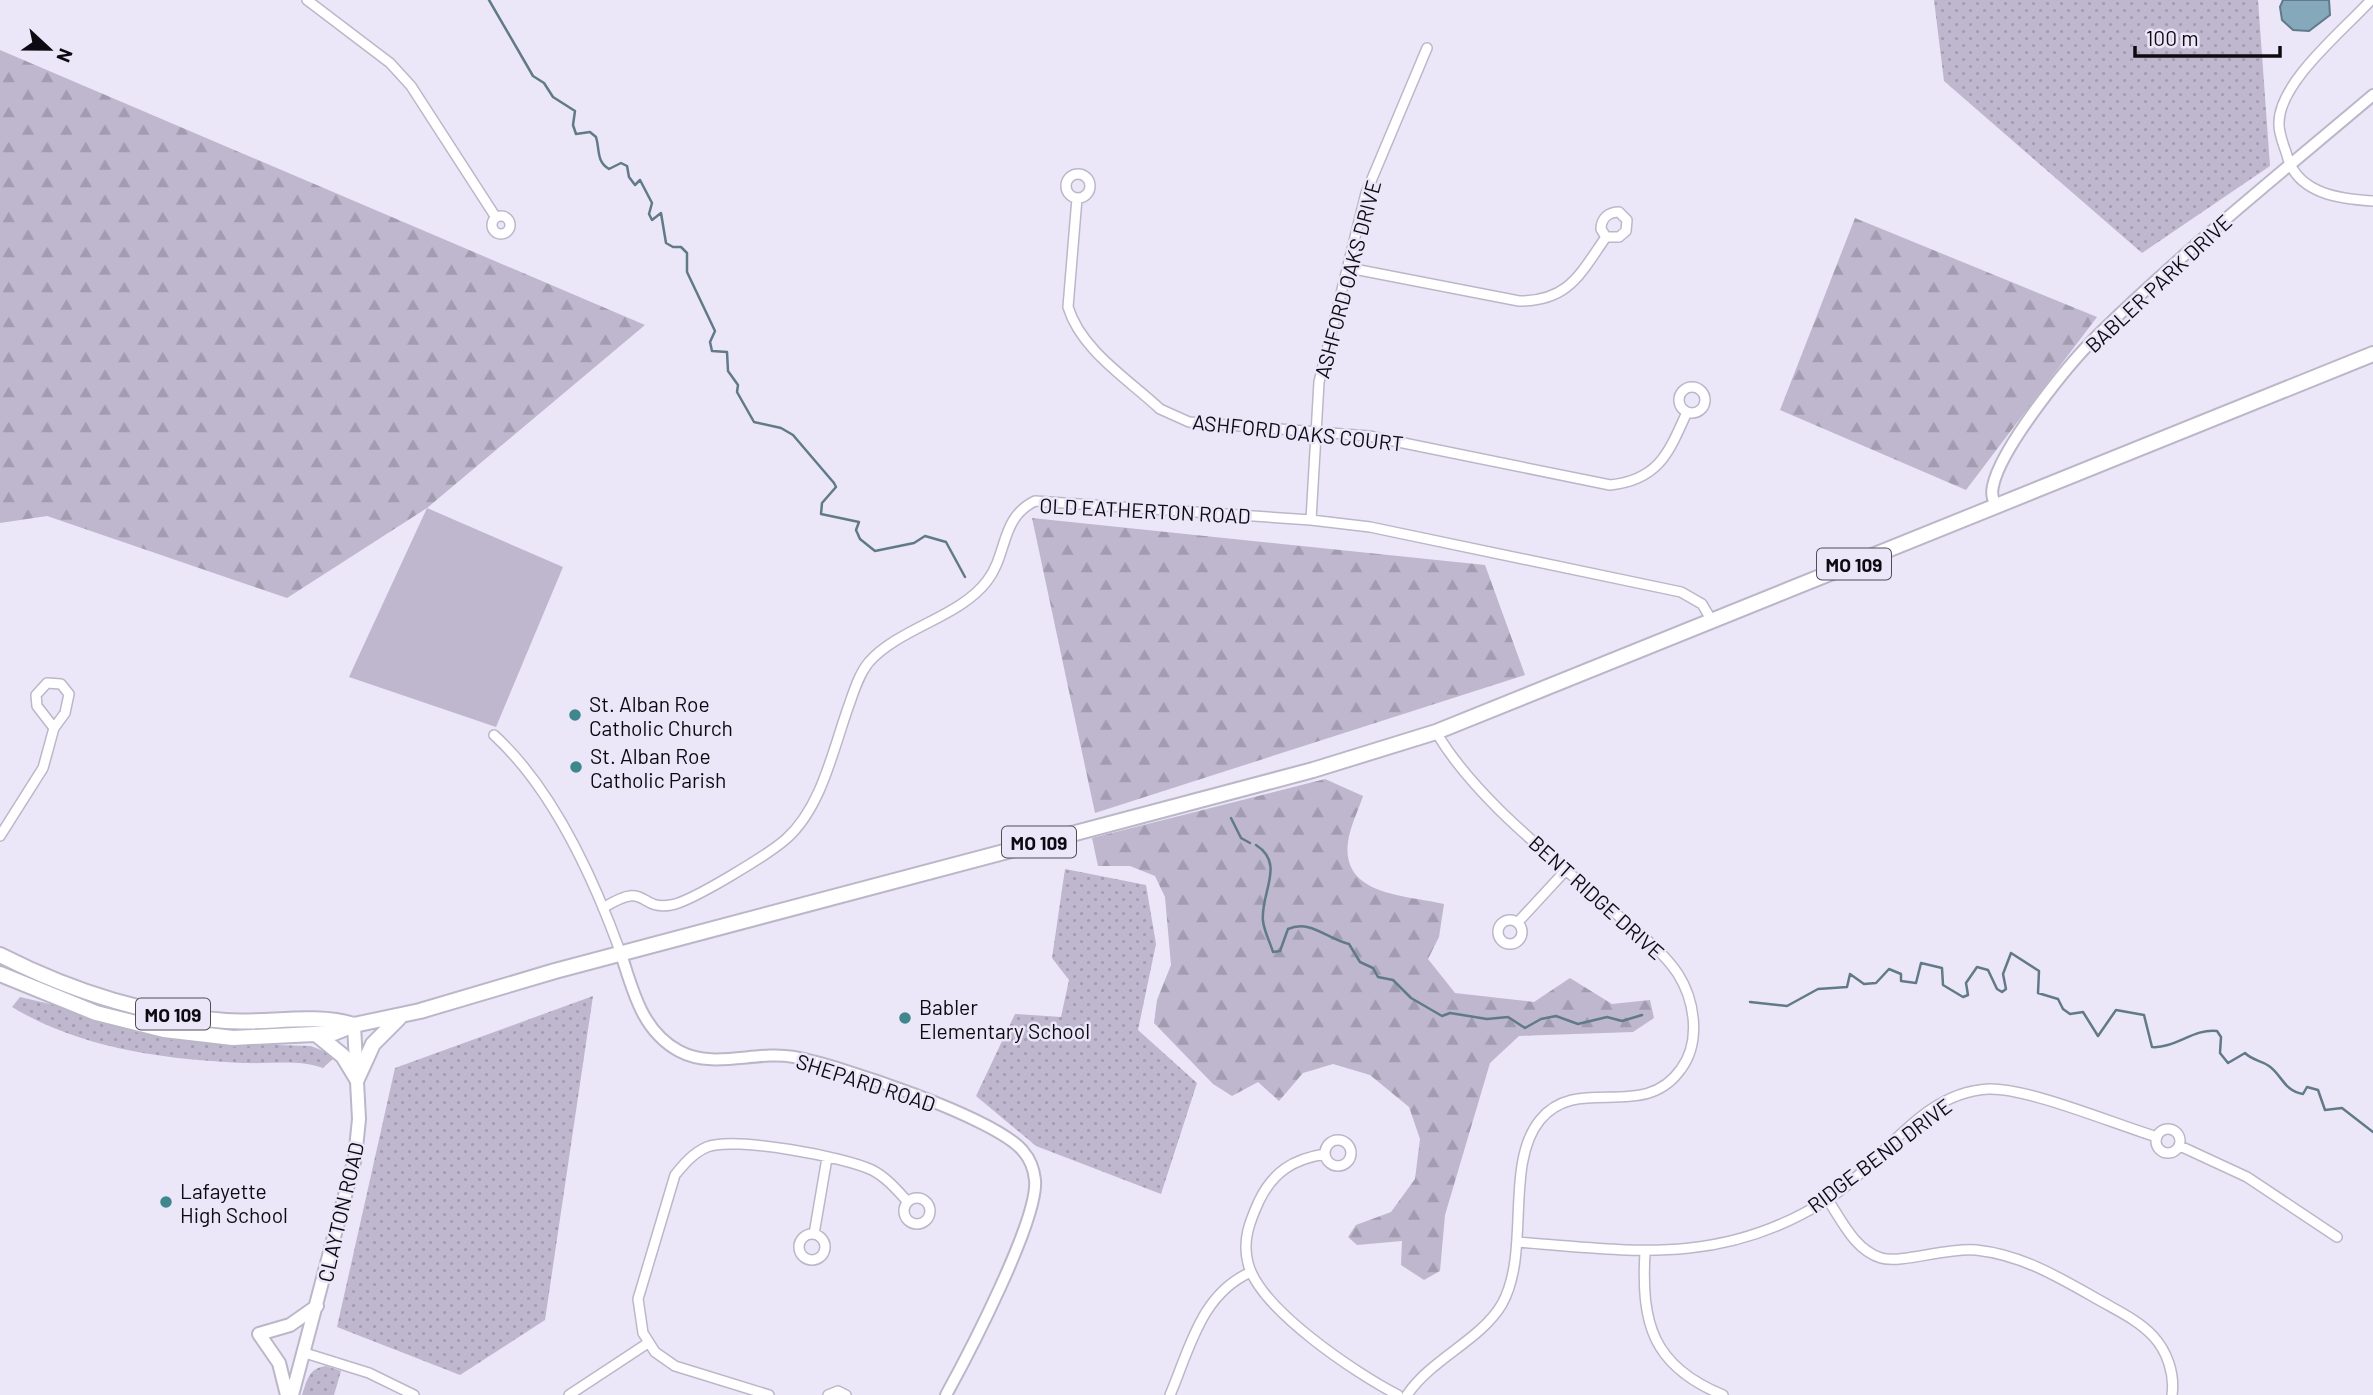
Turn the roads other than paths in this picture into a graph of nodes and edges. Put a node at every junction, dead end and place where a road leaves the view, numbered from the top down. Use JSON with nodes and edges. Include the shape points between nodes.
{"nodes":[{"id":1,"x":307,"y":0,"type":"edge"},
{"id":2,"x":2371,"y":0,"type":"edge"},
{"id":3,"x":1427,"y":48,"type":"dead end"},
{"id":4,"x":2373,"y":95,"type":"edge"},
{"id":5,"x":2291,"y":165,"type":"junction"},
{"id":6,"x":1077,"y":198,"type":"dead end"},
{"id":7,"x":2373,"y":201,"type":"edge"},
{"id":8,"x":495,"y":216,"type":"dead end"},
{"id":9,"x":1606,"y":237,"type":"dead end"},
{"id":10,"x":1349,"y":268,"type":"junction"},
{"id":11,"x":2373,"y":354,"type":"edge"},
{"id":12,"x":1687,"y":412,"type":"dead end"},
{"id":13,"x":1315,"y":430,"type":"junction"},
{"id":14,"x":1996,"y":507,"type":"junction"},
{"id":15,"x":1311,"y":520,"type":"junction"},
{"id":16,"x":1712,"y":621,"type":"junction"},
{"id":17,"x":54,"y":728,"type":"junction"},
{"id":18,"x":1436,"y":733,"type":"junction"},
{"id":19,"x":494,"y":735,"type":"dead end"},
{"id":20,"x":0,"y":836,"type":"edge"},
{"id":21,"x":1567,"y":869,"type":"junction"},
{"id":22,"x":603,"y":908,"type":"junction"},
{"id":23,"x":1518,"y":922,"type":"dead end"},
{"id":24,"x":621,"y":954,"type":"junction"},
{"id":25,"x":0,"y":955,"type":"edge"},
{"id":26,"x":0,"y":974,"type":"edge"},
{"id":27,"x":400,"y":1017,"type":"junction"},
{"id":28,"x":354,"y":1026,"type":"junction"},
{"id":29,"x":316,"y":1034,"type":"junction"},
{"id":30,"x":357,"y":1079,"type":"junction"},
{"id":31,"x":2157,"y":1137,"type":"junction"},
{"id":32,"x":2179,"y":1146,"type":"junction"},
{"id":33,"x":1325,"y":1154,"type":"dead end"},
{"id":34,"x":827,"y":1158,"type":"junction"},
{"id":35,"x":1828,"y":1200,"type":"junction"},
{"id":36,"x":908,"y":1202,"type":"dead end"},
{"id":37,"x":814,"y":1234,"type":"dead end"},
{"id":38,"x":2337,"y":1237,"type":"dead end"},
{"id":39,"x":1517,"y":1242,"type":"junction"},
{"id":40,"x":1645,"y":1252,"type":"junction"},
{"id":41,"x":1251,"y":1272,"type":"junction"},
{"id":42,"x":317,"y":1306,"type":"junction"},
{"id":43,"x":648,"y":1343,"type":"junction"},
{"id":44,"x":305,"y":1353,"type":"junction"},
{"id":45,"x":289,"y":1395,"type":"edge"},
{"id":46,"x":414,"y":1395,"type":"edge"},
{"id":47,"x":569,"y":1395,"type":"edge"},
{"id":48,"x":769,"y":1395,"type":"edge"},
{"id":49,"x":828,"y":1395,"type":"edge"},
{"id":50,"x":846,"y":1395,"type":"edge"},
{"id":51,"x":946,"y":1395,"type":"edge"},
{"id":52,"x":1170,"y":1395,"type":"edge"},
{"id":53,"x":1398,"y":1395,"type":"edge"},
{"id":54,"x":1407,"y":1395,"type":"edge"},
{"id":55,"x":1723,"y":1395,"type":"edge"},
{"id":56,"x":2172,"y":1395,"type":"edge"}],
"edges":[{"from":1,"to":8,"type":"street","via":[[390,63],[411,86]]},
{"from":2,"to":5,"type":"street","via":[[2326,44],[2280,110],[2278,125]]},
{"from":3,"to":10,"type":"street","name":"ASHFORD OAKS DRIVE","via":[[1366,193]]},
{"from":4,"to":5,"type":"street","name":"BABLER PARK DRIVE"},
{"from":5,"to":7,"type":"street","via":[[2299,180],[2325,193]]},
{"from":5,"to":14,"type":"street","name":"BABLER PARK DRIVE","via":[[2186,254],[2082,352],[1998,470],[1992,495]]},
{"from":6,"to":13,"type":"street","name":"ASHFORD OAKS COURT","via":[[1068,307],[1085,341],[1173,416],[1189,422]]},
{"from":9,"to":10,"type":"street","via":[[1569,287],[1535,301]]},
{"from":10,"to":13,"type":"street","name":"ASHFORD OAKS DRIVE","via":[[1320,382]]},
{"from":11,"to":14,"type":"main road","number":"MO 109"},
{"from":12,"to":13,"type":"street","name":"ASHFORD OAKS COURT","via":[[1670,450],[1656,468],[1634,482],[1610,485],[1378,437]]},
{"from":13,"to":15,"type":"street","name":"ASHFORD OAKS DRIVE"},
{"from":14,"to":16,"type":"main road","number":"MO 109"},
{"from":15,"to":16,"type":"street","name":"OLD EATHERTON ROAD","via":[[1370,527],[1681,592],[1702,604]]},
{"from":15,"to":22,"type":"street","name":"OLD EATHERTON ROAD","via":[[1044,500],[1026,506],[1006,531],[994,569],[979,589],[869,662],[814,800],[787,839],[674,905],[660,906],[635,894],[621,896]]},
{"from":16,"to":18,"type":"main road","number":"MO 109"},
{"from":17,"to":17,"type":"street","via":[[65,713],[69,694],[61,684],[52,683],[42,686],[36,700]]},
{"from":17,"to":20,"type":"street","via":[[43,768]]},
{"from":18,"to":21,"type":"street","name":"BENT RIDGE DRIVE","via":[[1467,776]]},
{"from":18,"to":24,"type":"main road","number":"MO 109","via":[[1313,771]]},
{"from":19,"to":22,"type":"street","name":"SHEPARD ROAD","via":[[536,781]]},
{"from":21,"to":23,"type":"street"},
{"from":21,"to":39,"type":"street","name":"BENT RIDGE DRIVE","via":[[1667,960],[1688,996],[1694,1035],[1683,1067],[1658,1090],[1625,1099],[1571,1099],[1541,1118],[1528,1141]]},
{"from":22,"to":24,"type":"street","name":"SHEPARD ROAD"},
{"from":24,"to":27,"type":"main road","number":"MO 109"},
{"from":24,"to":51,"type":"street","name":"SHEPARD ROAD","via":[[645,1019],[654,1033],[680,1052],[695,1058],[779,1055],[816,1062],[980,1121],[1024,1152],[1035,1184],[1029,1218]]},
{"from":25,"to":28,"type":"main road","number":"MO 109","via":[[74,988],[141,1008],[227,1021],[331,1019]]},
{"from":26,"to":29,"type":"main road","number":"MO 109","via":[[73,1006],[164,1030],[233,1038]]},
{"from":27,"to":28,"type":"main road","number":"MO 109"},
{"from":27,"to":30,"type":"main road","via":[[373,1044]]},
{"from":28,"to":29,"type":"main road","number":"MO 109"},
{"from":28,"to":30,"type":"main road","name":"CLAYTON ROAD"},
{"from":29,"to":30,"type":"main road","via":[[343,1056]]},
{"from":30,"to":42,"type":"main road","name":"CLAYTON ROAD","via":[[359,1119],[352,1176]]},
{"from":31,"to":32,"type":"street","name":"RIDGE BEND DRIVE","via":[[2157,1145],[2166,1153]]},
{"from":31,"to":32,"type":"street","name":"RIDGE BEND DRIVE","via":[[2165,1129],[2172,1130],[2179,1135]]},
{"from":31,"to":35,"type":"street","name":"RIDGE BEND DRIVE","via":[[2026,1095],[1970,1092],[1916,1122]]},
{"from":32,"to":38,"type":"street","name":"RIDGE BEND DRIVE","via":[[2247,1177]]},
{"from":33,"to":41,"type":"street","via":[[1290,1164],[1266,1188],[1247,1232]]},
{"from":34,"to":36,"type":"street","via":[[870,1169]]},
{"from":34,"to":37,"type":"street"},
{"from":34,"to":43,"type":"street","via":[[727,1143],[707,1147],[686,1161],[671,1184],[638,1299],[639,1324]]},
{"from":35,"to":40,"type":"street","name":"RIDGE BEND DRIVE","via":[[1759,1234],[1685,1251]]},
{"from":35,"to":56,"type":"street","via":[[1867,1252],[1883,1259],[1950,1250],[2002,1254],[2045,1270],[2138,1322],[2165,1354],[2172,1374]]},
{"from":39,"to":40,"type":"street","name":"RIDGE BEND DRIVE"},
{"from":39,"to":54,"type":"street","name":"BENT RIDGE DRIVE","via":[[1512,1281],[1501,1306],[1416,1381]]},
{"from":40,"to":55,"type":"street","via":[[1646,1314],[1660,1347],[1683,1373]]},
{"from":41,"to":52,"type":"street","via":[[1216,1295],[1206,1309]]},
{"from":41,"to":53,"type":"street","via":[[1261,1289],[1323,1350]]},
{"from":42,"to":44,"type":"main road","name":"CLAYTON ROAD"},
{"from":42,"to":45,"type":"main road","via":[[290,1325],[259,1334],[279,1363]]},
{"from":43,"to":47,"type":"street"},
{"from":43,"to":48,"type":"street","via":[[675,1366]]},
{"from":44,"to":45,"type":"main road","name":"CLAYTON ROAD"},
{"from":44,"to":46,"type":"street","via":[[369,1373]]},
{"from":49,"to":50,"type":"street","via":[[838,1391]]}]}
